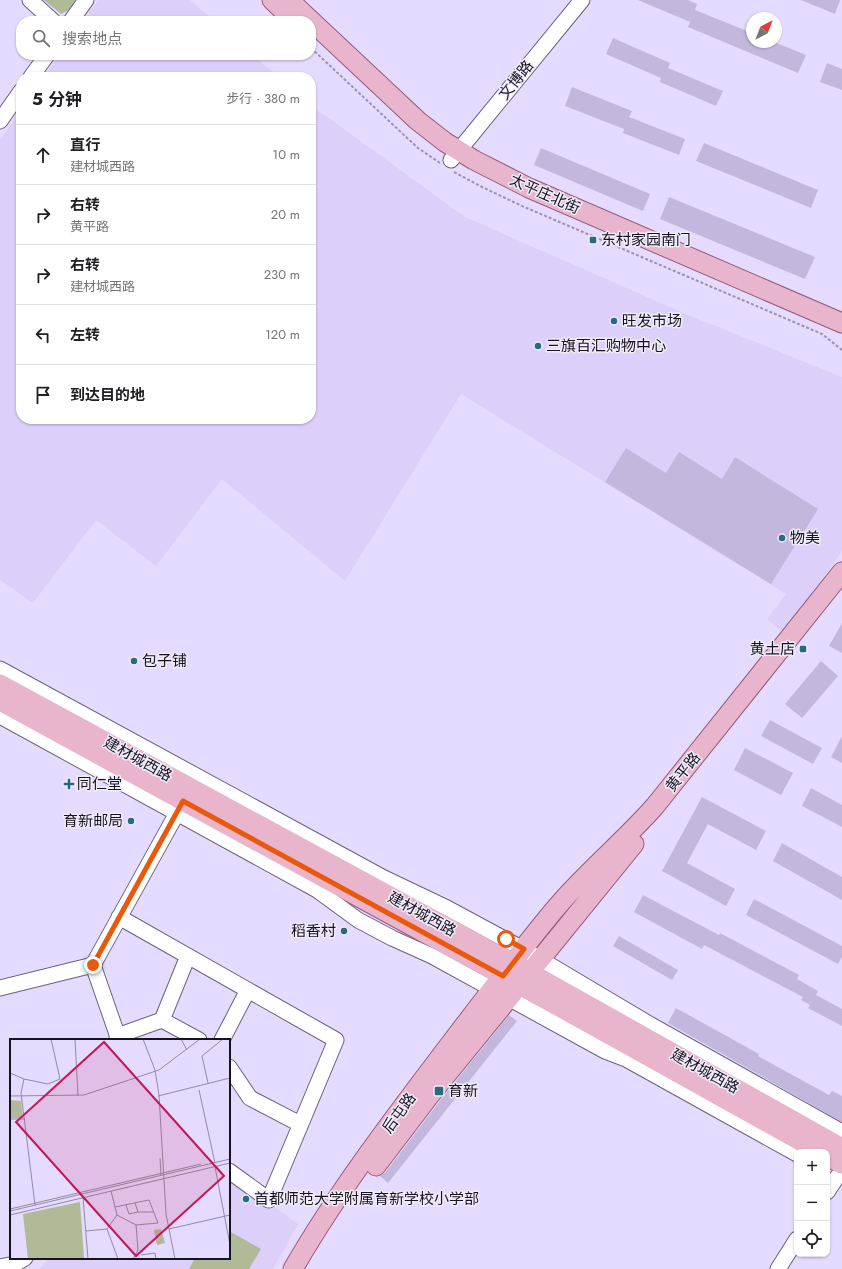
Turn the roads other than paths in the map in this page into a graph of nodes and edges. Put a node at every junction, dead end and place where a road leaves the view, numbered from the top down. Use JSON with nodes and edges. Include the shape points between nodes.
{"nodes":[{"id":1,"x":30,"y":0,"type":"edge"},
{"id":2,"x":86,"y":0,"type":"edge"},
{"id":3,"x":272,"y":0,"type":"edge"},
{"id":4,"x":289,"y":0,"type":"edge"},
{"id":5,"x":582,"y":0,"type":"edge"},
{"id":6,"x":48,"y":16,"type":"edge"},
{"id":7,"x":75,"y":16,"type":"edge"},
{"id":8,"x":289,"y":16,"type":"edge"},
{"id":9,"x":306,"y":16,"type":"edge"},
{"id":10,"x":316,"y":25,"type":"edge"},
{"id":11,"x":316,"y":42,"type":"edge"},
{"id":12,"x":43,"y":60,"type":"edge"},
{"id":13,"x":35,"y":72,"type":"edge"},
{"id":14,"x":16,"y":98,"type":"edge"},
{"id":15,"x":0,"y":121,"type":"edge"},
{"id":16,"x":455,"y":156,"type":"junction"},
{"id":17,"x":842,"y":323,"type":"edge"},
{"id":18,"x":842,"y":335,"type":"edge"},
{"id":19,"x":842,"y":572,"type":"edge"},
{"id":20,"x":842,"y":588,"type":"edge"},
{"id":21,"x":0,"y":669,"type":"edge"},
{"id":22,"x":5,"y":701,"type":"edge"},
{"id":23,"x":180,"y":807,"type":"junction"},
{"id":24,"x":119,"y":917,"type":"junction"},
{"id":25,"x":188,"y":956,"type":"junction"},
{"id":26,"x":93,"y":965,"type":"junction"},
{"id":27,"x":516,"y":974,"type":"junction"},
{"id":28,"x":0,"y":988,"type":"edge"},
{"id":29,"x":248,"y":990,"type":"junction"},
{"id":30,"x":162,"y":1020,"type":"junction"},
{"id":31,"x":118,"y":1038,"type":"edge"},
{"id":32,"x":197,"y":1039,"type":"edge"},
{"id":33,"x":223,"y":1039,"type":"edge"},
{"id":34,"x":230,"y":1068,"type":"edge"},
{"id":35,"x":300,"y":1124,"type":"junction"},
{"id":36,"x":842,"y":1132,"type":"edge"},
{"id":37,"x":842,"y":1148,"type":"edge"},
{"id":38,"x":815,"y":1149,"type":"edge"},
{"id":39,"x":794,"y":1152,"type":"edge"},
{"id":40,"x":830,"y":1161,"type":"edge"},
{"id":41,"x":230,"y":1172,"type":"edge"},
{"id":42,"x":837,"y":1173,"type":"edge"},
{"id":43,"x":830,"y":1186,"type":"edge"},
{"id":44,"x":794,"y":1244,"type":"edge"},
{"id":45,"x":19,"y":1264,"type":"edge"},
{"id":46,"x":0,"y":1267,"type":"edge"},
{"id":47,"x":293,"y":1269,"type":"edge"},
{"id":48,"x":308,"y":1269,"type":"edge"},
{"id":49,"x":778,"y":1269,"type":"edge"}],
"edges":[{"from":1,"to":6,"type":"street"},
{"from":2,"to":7,"type":"street"},
{"from":3,"to":8,"type":"main road"},
{"from":4,"to":9,"type":"main road","name":"太平庄北街"},
{"from":5,"to":16,"type":"street","name":"文博路"},
{"from":10,"to":16,"type":"main road","name":"太平庄北街"},
{"from":11,"to":16,"type":"main road","name":"太平庄北街","via":[[437,152]]},
{"from":12,"to":13,"type":"street"},
{"from":14,"to":15,"type":"street"},
{"from":16,"to":17,"type":"main road","name":"太平庄北街"},
{"from":16,"to":18,"type":"main road","name":"太平庄北街","via":[[485,179],[525,198]]},
{"from":19,"to":27,"type":"main road","name":"黄平路","via":[[655,806],[563,899]]},
{"from":20,"to":27,"type":"main road","name":"黄平路"},
{"from":21,"to":22,"type":"street","name":"建材城西路"},
{"from":22,"to":23,"type":"main road","name":"建材城西路"},
{"from":22,"to":27,"type":"main road","name":"建材城西路"},
{"from":23,"to":24,"type":"street"},
{"from":23,"to":27,"type":"main road","name":"建材城西路"},
{"from":24,"to":25,"type":"street"},
{"from":24,"to":26,"type":"street"},
{"from":25,"to":29,"type":"street"},
{"from":25,"to":30,"type":"street"},
{"from":26,"to":28,"type":"street"},
{"from":26,"to":31,"type":"street"},
{"from":27,"to":36,"type":"street","name":"建材城西路","via":[[651,1025]]},
{"from":27,"to":37,"type":"main road","name":"建材城西路"},
{"from":27,"to":38,"type":"main road","name":"建材城西路"},
{"from":27,"to":39,"type":"street","name":"建材城西路","via":[[604,1051],[626,1059]]},
{"from":27,"to":47,"type":"main road","name":"后屯路","via":[[425,1077],[310,1239]]},
{"from":27,"to":48,"type":"main road","name":"后屯路","via":[[342,1214]]},
{"from":29,"to":33,"type":"street"},
{"from":29,"to":35,"type":"street","via":[[336,1040]]},
{"from":30,"to":31,"type":"street"},
{"from":30,"to":32,"type":"street"},
{"from":34,"to":35,"type":"street","via":[[250,1098]]},
{"from":35,"to":41,"type":"street","via":[[269,1200]]},
{"from":40,"to":42,"type":"main road"},
{"from":42,"to":43,"type":"street"},
{"from":44,"to":49,"type":"street"},
{"from":45,"to":46,"type":"street"}]}
